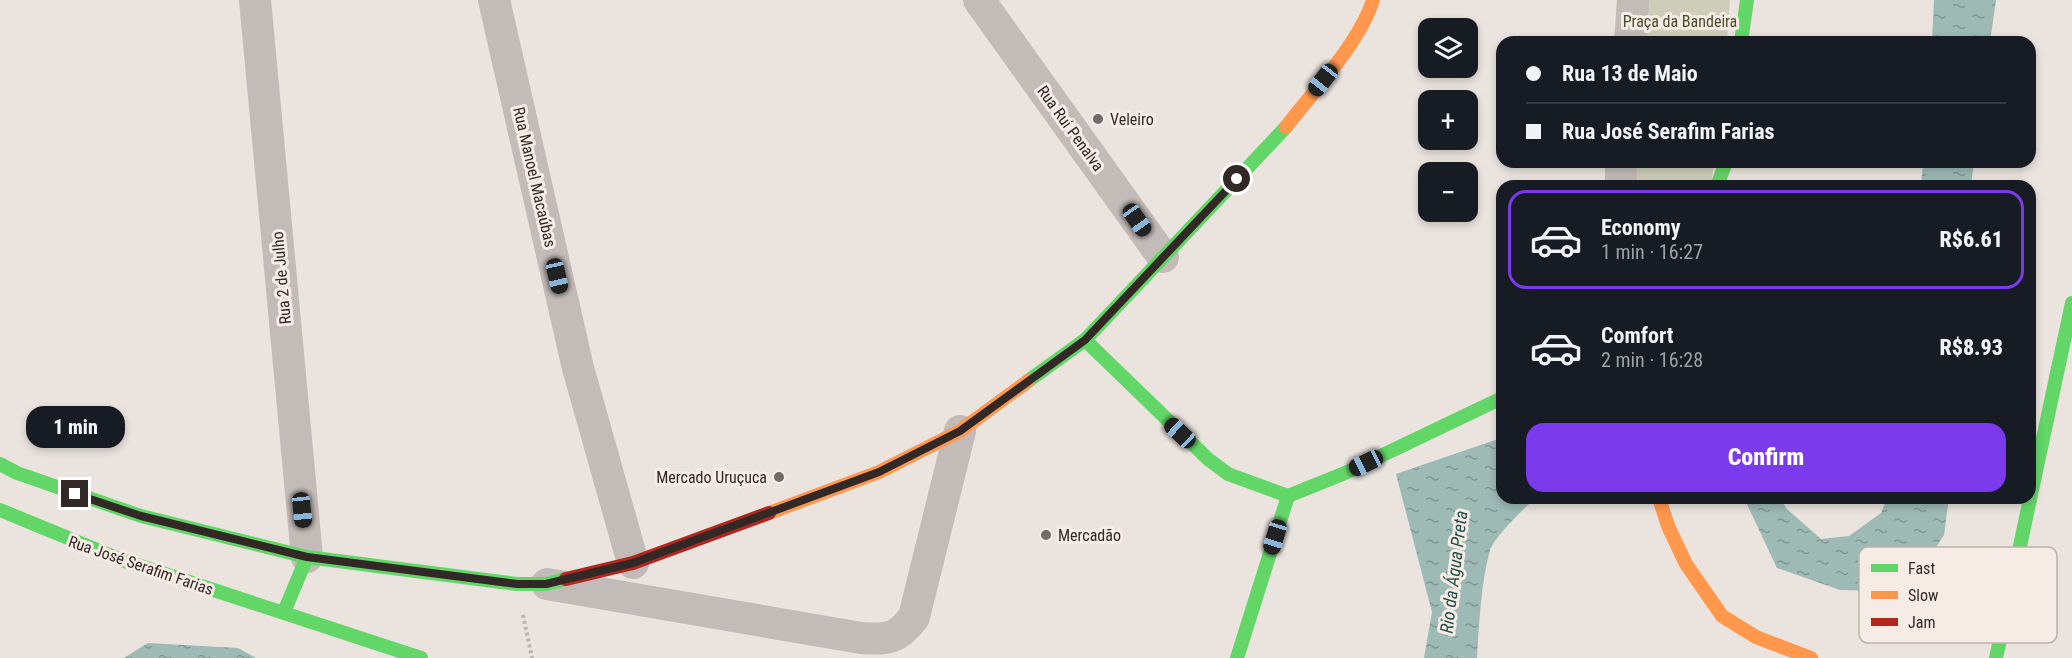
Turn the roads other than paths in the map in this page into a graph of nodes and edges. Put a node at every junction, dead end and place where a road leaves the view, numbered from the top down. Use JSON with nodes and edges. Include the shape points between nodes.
{"nodes":[{"id":1,"x":255,"y":0,"type":"edge"},
{"id":2,"x":494,"y":0,"type":"edge"},
{"id":3,"x":979,"y":0,"type":"edge"},
{"id":4,"x":1372,"y":0,"type":"edge"},
{"id":5,"x":1633,"y":0,"type":"edge"},
{"id":6,"x":1747,"y":0,"type":"edge"},
{"id":7,"x":1630,"y":36,"type":"edge"},
{"id":8,"x":1742,"y":36,"type":"edge"},
{"id":9,"x":1163,"y":257,"type":"junction"},
{"id":10,"x":2072,"y":303,"type":"edge"},
{"id":11,"x":1085,"y":340,"type":"junction"},
{"id":12,"x":1496,"y":401,"type":"edge"},
{"id":13,"x":960,"y":431,"type":"junction"},
{"id":14,"x":0,"y":464,"type":"edge"},
{"id":15,"x":2036,"y":471,"type":"edge"},
{"id":16,"x":1288,"y":496,"type":"junction"},
{"id":17,"x":1661,"y":504,"type":"edge"},
{"id":18,"x":2029,"y":504,"type":"edge"},
{"id":19,"x":0,"y":510,"type":"edge"},
{"id":20,"x":2020,"y":547,"type":"edge"},
{"id":21,"x":307,"y":557,"type":"junction"},
{"id":22,"x":633,"y":563,"type":"junction"},
{"id":23,"x":531,"y":584,"type":"junction"},
{"id":24,"x":284,"y":612,"type":"junction"},
{"id":25,"x":1999,"y":643,"type":"edge"},
{"id":26,"x":421,"y":658,"type":"edge"},
{"id":27,"x":1238,"y":658,"type":"edge"},
{"id":28,"x":1810,"y":658,"type":"edge"},
{"id":29,"x":1996,"y":658,"type":"edge"}],
"edges":[{"from":1,"to":21,"type":"street","name":"Rua 2 de Julho"},
{"from":2,"to":22,"type":"street","name":"Rua Manoel Macaúbas","via":[[578,368]]},
{"from":3,"to":9,"type":"street","name":"Rua Rui Penalva"},
{"from":4,"to":9,"type":"street","via":[[1369,13],[1337,63],[1281,133]]},
{"from":5,"to":7,"type":"street"},
{"from":6,"to":8,"type":"street"},
{"from":9,"to":11,"type":"street"},
{"from":10,"to":15,"type":"street"},
{"from":11,"to":13,"type":"street"},
{"from":11,"to":16,"type":"street","via":[[1208,459],[1228,474]]},
{"from":12,"to":16,"type":"street"},
{"from":13,"to":22,"type":"street","via":[[879,472]]},
{"from":13,"to":23,"type":"street","via":[[914,617],[894,637],[861,638]]},
{"from":14,"to":21,"type":"street","via":[[141,516]]},
{"from":16,"to":27,"type":"street"},
{"from":17,"to":28,"type":"street","via":[[1686,564],[1722,616],[1756,637]]},
{"from":18,"to":20,"type":"street"},
{"from":19,"to":24,"type":"street","name":"Rua José Serafim Farias","via":[[119,559]]},
{"from":21,"to":23,"type":"street"},
{"from":21,"to":24,"type":"street"},
{"from":22,"to":23,"type":"street"},
{"from":24,"to":26,"type":"street","name":"Rua José Serafim Farias"},
{"from":25,"to":29,"type":"street"}]}
